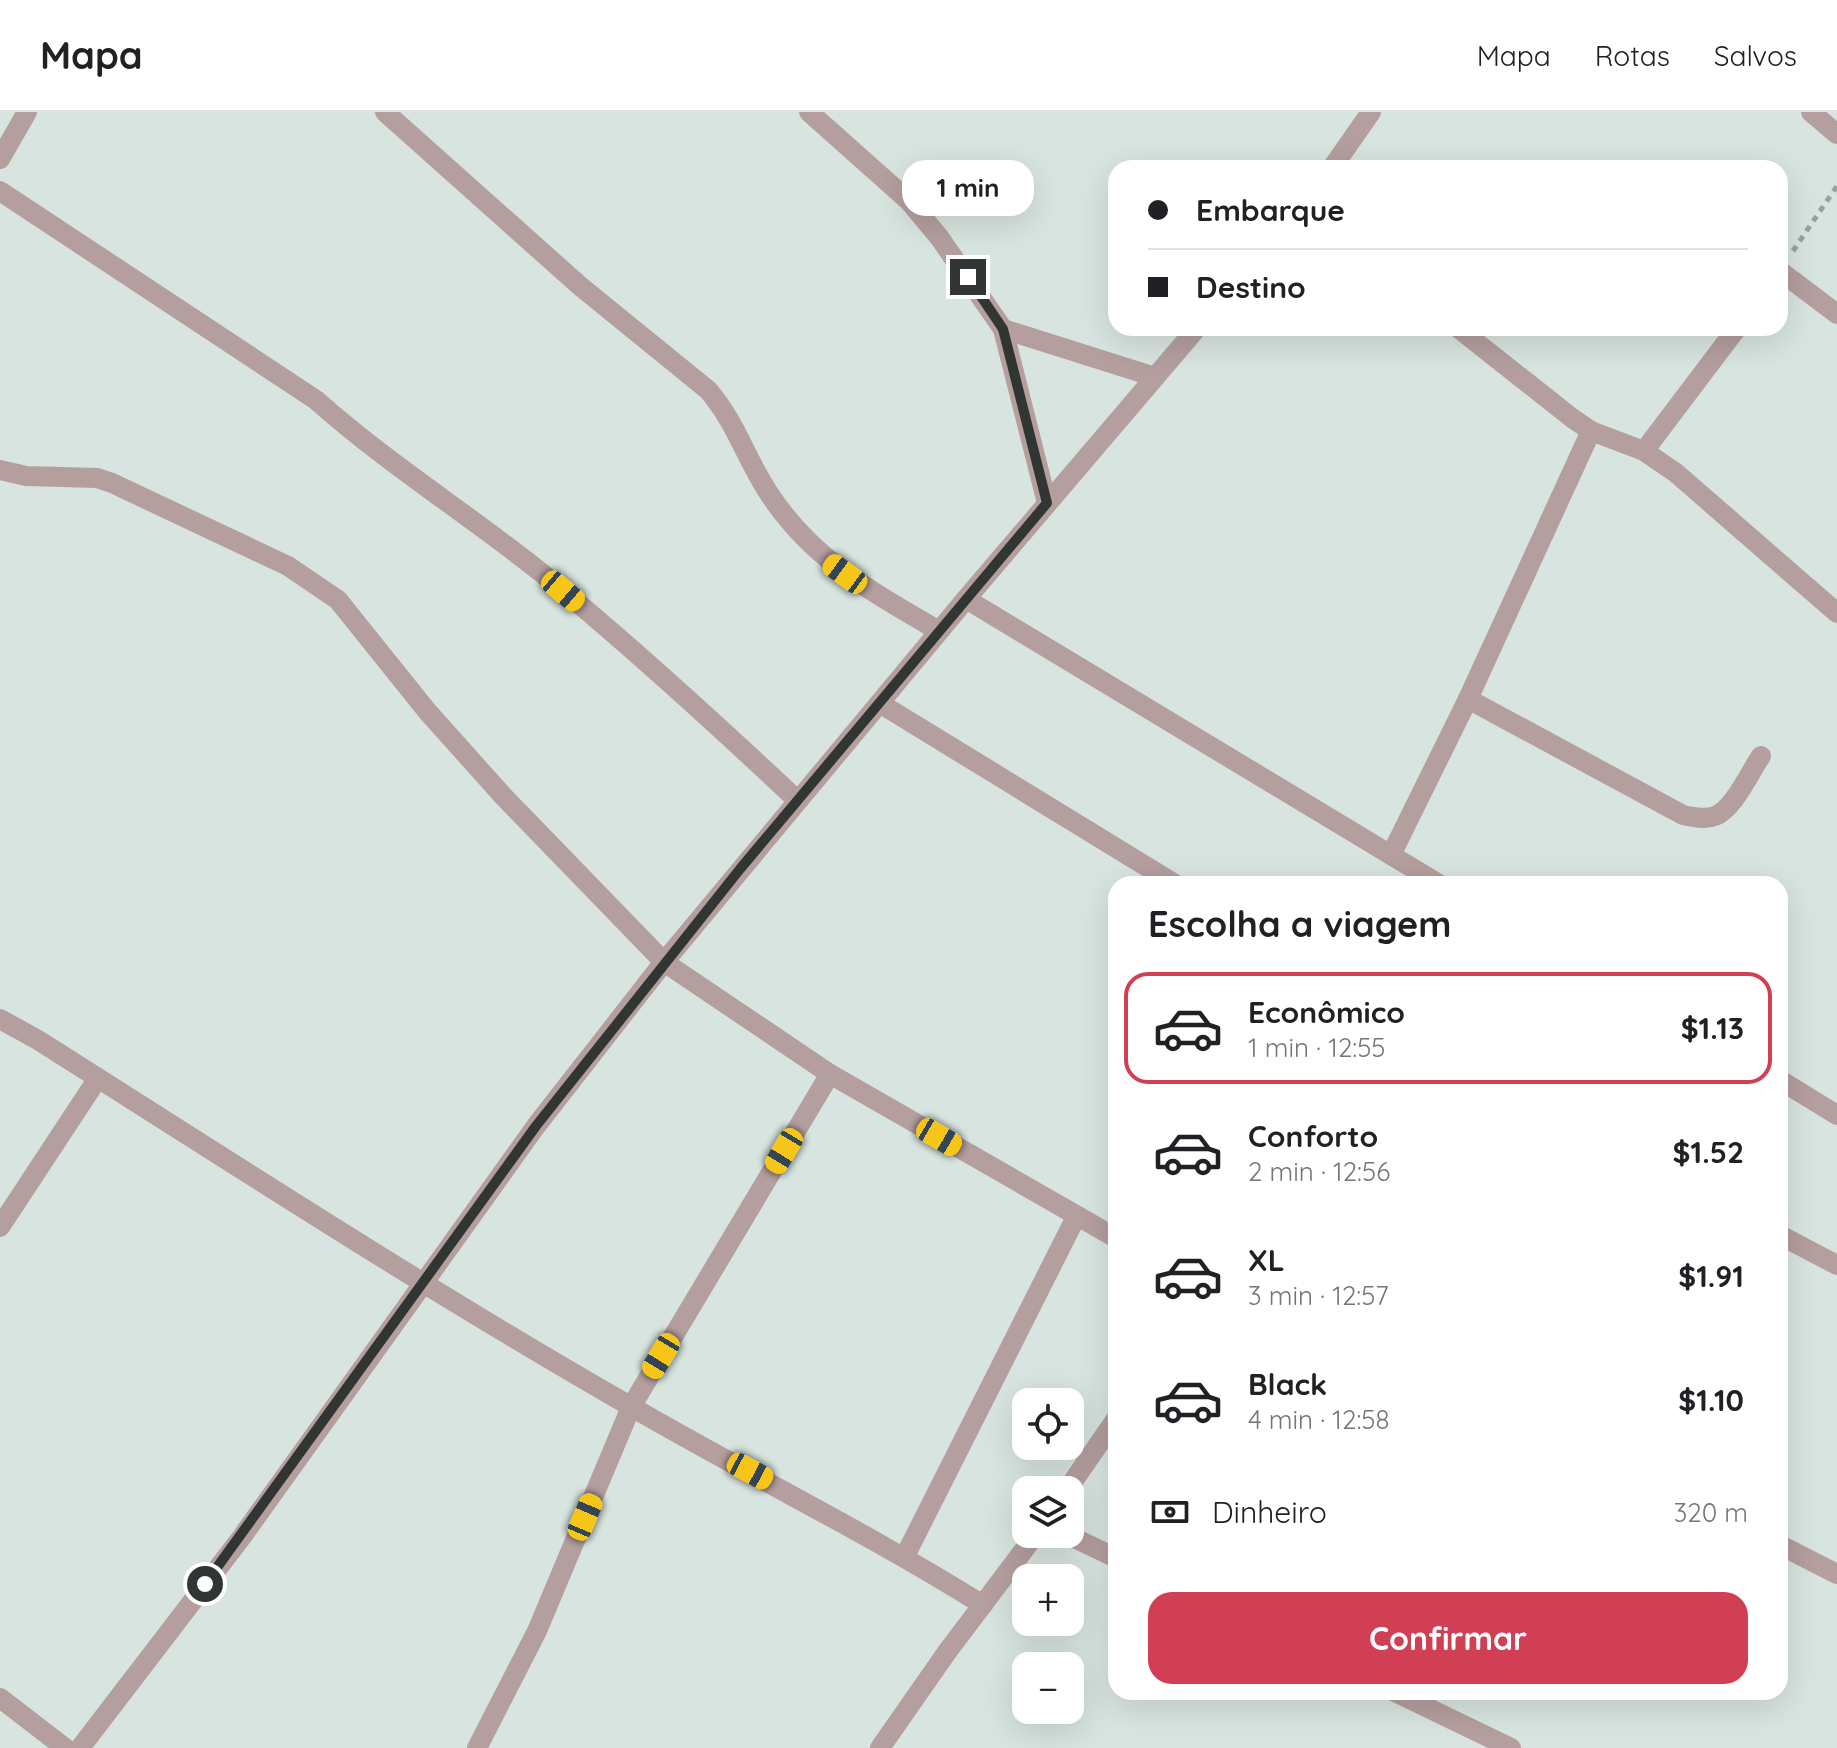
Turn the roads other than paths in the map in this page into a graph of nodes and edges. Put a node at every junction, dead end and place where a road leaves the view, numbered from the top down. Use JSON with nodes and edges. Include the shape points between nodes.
{"nodes":[{"id":1,"x":27,"y":112,"type":"edge"},
{"id":2,"x":385,"y":112,"type":"edge"},
{"id":3,"x":809,"y":112,"type":"edge"},
{"id":4,"x":1371,"y":112,"type":"edge"},
{"id":5,"x":1811,"y":112,"type":"edge"},
{"id":6,"x":1837,"y":134,"type":"edge"},
{"id":7,"x":0,"y":159,"type":"edge"},
{"id":8,"x":1338,"y":160,"type":"edge"},
{"id":9,"x":0,"y":191,"type":"edge"},
{"id":10,"x":1788,"y":276,"type":"edge"},
{"id":11,"x":1837,"y":314,"type":"edge"},
{"id":12,"x":1003,"y":329,"type":"junction"},
{"id":13,"x":1190,"y":336,"type":"edge"},
{"id":14,"x":1468,"y":336,"type":"edge"},
{"id":15,"x":1731,"y":336,"type":"edge"},
{"id":16,"x":1155,"y":377,"type":"junction"},
{"id":17,"x":1591,"y":431,"type":"junction"},
{"id":18,"x":1644,"y":451,"type":"junction"},
{"id":19,"x":0,"y":470,"type":"edge"},
{"id":20,"x":1047,"y":503,"type":"junction"},
{"id":21,"x":966,"y":599,"type":"junction"},
{"id":22,"x":1837,"y":613,"type":"edge"},
{"id":23,"x":939,"y":631,"type":"junction"},
{"id":24,"x":1468,"y":699,"type":"junction"},
{"id":25,"x":881,"y":704,"type":"junction"},
{"id":26,"x":1761,"y":756,"type":"dead end"},
{"id":27,"x":797,"y":800,"type":"junction"},
{"id":28,"x":1391,"y":855,"type":"junction"},
{"id":29,"x":1162,"y":876,"type":"edge"},
{"id":30,"x":1426,"y":876,"type":"edge"},
{"id":31,"x":664,"y":962,"type":"junction"},
{"id":32,"x":0,"y":1019,"type":"edge"},
{"id":33,"x":830,"y":1074,"type":"junction"},
{"id":34,"x":98,"y":1078,"type":"junction"},
{"id":35,"x":1788,"y":1085,"type":"edge"},
{"id":36,"x":1837,"y":1115,"type":"edge"},
{"id":37,"x":1076,"y":1217,"type":"junction"},
{"id":38,"x":0,"y":1227,"type":"edge"},
{"id":39,"x":1108,"y":1234,"type":"edge"},
{"id":40,"x":1788,"y":1239,"type":"edge"},
{"id":41,"x":1837,"y":1265,"type":"edge"},
{"id":42,"x":423,"y":1283,"type":"junction"},
{"id":43,"x":631,"y":1407,"type":"junction"},
{"id":44,"x":1108,"y":1431,"type":"edge"},
{"id":45,"x":1077,"y":1476,"type":"edge"},
{"id":46,"x":1084,"y":1543,"type":"edge"},
{"id":47,"x":1026,"y":1548,"type":"edge"},
{"id":48,"x":1788,"y":1549,"type":"edge"},
{"id":49,"x":1108,"y":1554,"type":"edge"},
{"id":50,"x":905,"y":1556,"type":"junction"},
{"id":51,"x":1837,"y":1574,"type":"edge"},
{"id":52,"x":983,"y":1605,"type":"junction"},
{"id":53,"x":0,"y":1698,"type":"edge"},
{"id":54,"x":1412,"y":1700,"type":"edge"},
{"id":55,"x":65,"y":1748,"type":"edge"},
{"id":56,"x":80,"y":1748,"type":"edge"},
{"id":57,"x":477,"y":1748,"type":"edge"},
{"id":58,"x":880,"y":1748,"type":"edge"},
{"id":59,"x":1511,"y":1748,"type":"edge"}],
"edges":[{"from":1,"to":7,"type":"street"},
{"from":2,"to":23,"type":"street","via":[[580,286],[708,390],[726,410],[767,491],[826,560]]},
{"from":3,"to":12,"type":"street","via":[[909,201]]},
{"from":4,"to":8,"type":"street"},
{"from":5,"to":6,"type":"street"},
{"from":9,"to":27,"type":"street","via":[[316,400],[575,601]]},
{"from":10,"to":11,"type":"street"},
{"from":12,"to":16,"type":"street"},
{"from":12,"to":20,"type":"street"},
{"from":13,"to":16,"type":"street"},
{"from":14,"to":17,"type":"street"},
{"from":15,"to":18,"type":"street"},
{"from":16,"to":20,"type":"street"},
{"from":17,"to":18,"type":"street"},
{"from":17,"to":24,"type":"street"},
{"from":18,"to":22,"type":"street"},
{"from":19,"to":31,"type":"street","via":[[112,483],[288,566],[338,600],[504,797]]},
{"from":20,"to":21,"type":"street"},
{"from":21,"to":23,"type":"street"},
{"from":21,"to":28,"type":"street"},
{"from":23,"to":25,"type":"street"},
{"from":24,"to":26,"type":"street","via":[[1683,815],[1715,816],[1728,807]]},
{"from":24,"to":28,"type":"street"},
{"from":25,"to":27,"type":"street"},
{"from":25,"to":29,"type":"street"},
{"from":27,"to":31,"type":"street"},
{"from":28,"to":30,"type":"street"},
{"from":31,"to":33,"type":"street"},
{"from":31,"to":42,"type":"street"},
{"from":32,"to":34,"type":"street"},
{"from":33,"to":37,"type":"street"},
{"from":33,"to":43,"type":"street"},
{"from":34,"to":38,"type":"street"},
{"from":34,"to":42,"type":"street"},
{"from":35,"to":36,"type":"street"},
{"from":37,"to":39,"type":"street"},
{"from":37,"to":50,"type":"street"},
{"from":40,"to":41,"type":"street"},
{"from":42,"to":43,"type":"street"},
{"from":42,"to":56,"type":"street","via":[[241,1538]]},
{"from":43,"to":50,"type":"street"},
{"from":43,"to":57,"type":"street","via":[[537,1631]]},
{"from":44,"to":45,"type":"street"},
{"from":46,"to":49,"type":"street"},
{"from":47,"to":52,"type":"street"},
{"from":48,"to":51,"type":"street"},
{"from":50,"to":52,"type":"street"},
{"from":52,"to":58,"type":"street"},
{"from":53,"to":55,"type":"street"},
{"from":54,"to":59,"type":"street"}]}
